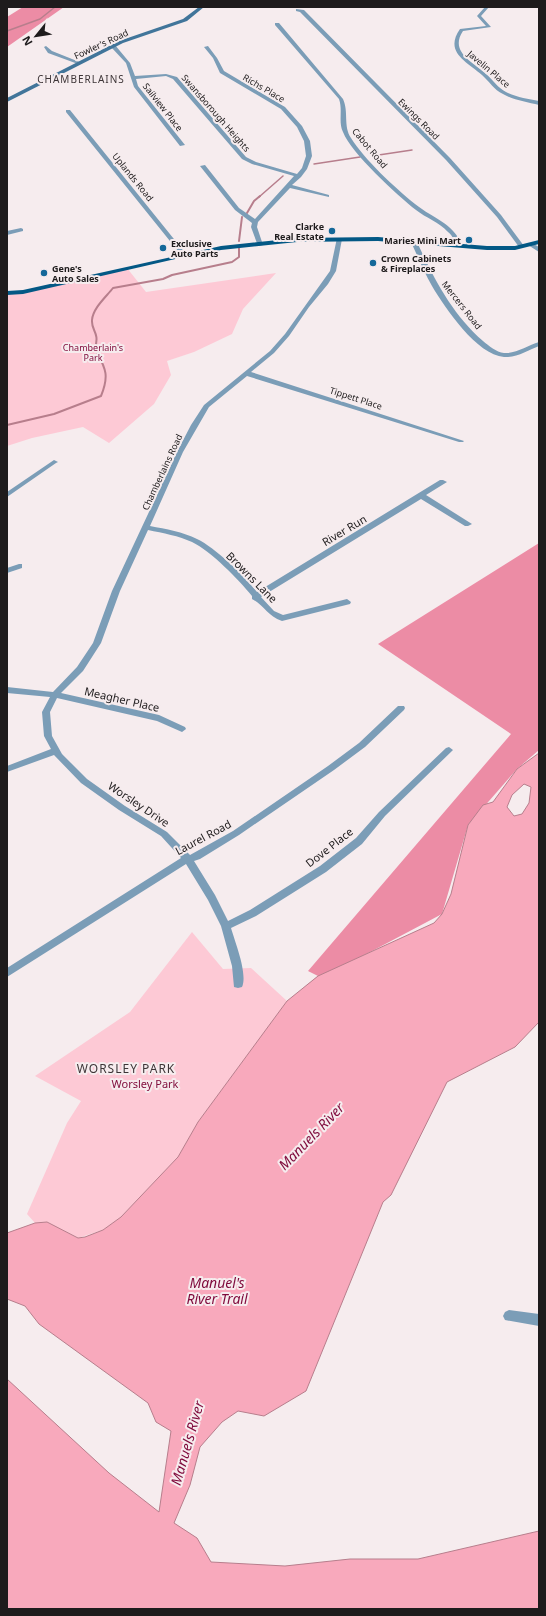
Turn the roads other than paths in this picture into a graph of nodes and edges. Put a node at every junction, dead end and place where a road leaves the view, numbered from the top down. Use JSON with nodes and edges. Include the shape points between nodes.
{"nodes":[{"id":1,"x":202,"y":7,"type":"edge"},
{"id":2,"x":486,"y":8,"type":"edge"},
{"id":3,"x":298,"y":10,"type":"dead end"},
{"id":4,"x":277,"y":24,"type":"dead end"},
{"id":5,"x":113,"y":46,"type":"junction"},
{"id":6,"x":46,"y":47,"type":"dead end"},
{"id":7,"x":206,"y":47,"type":"dead end"},
{"id":8,"x":80,"y":63,"type":"junction"},
{"id":9,"x":134,"y":78,"type":"junction"},
{"id":10,"x":7,"y":100,"type":"edge"},
{"id":11,"x":539,"y":103,"type":"edge"},
{"id":12,"x":68,"y":111,"type":"dead end"},
{"id":13,"x":182,"y":145,"type":"dead end"},
{"id":14,"x":203,"y":166,"type":"dead end"},
{"id":15,"x":299,"y":176,"type":"junction"},
{"id":16,"x":290,"y":186,"type":"junction"},
{"id":17,"x":327,"y":196,"type":"dead end"},
{"id":18,"x":255,"y":222,"type":"junction"},
{"id":19,"x":21,"y":230,"type":"dead end"},
{"id":20,"x":7,"y":233,"type":"edge"},
{"id":21,"x":339,"y":239,"type":"junction"},
{"id":22,"x":414,"y":242,"type":"junction"},
{"id":23,"x":539,"y":242,"type":"edge"},
{"id":24,"x":530,"y":244,"type":"junction"},
{"id":25,"x":260,"y":245,"type":"junction"},
{"id":26,"x":460,"y":246,"type":"junction"},
{"id":27,"x":521,"y":246,"type":"junction"},
{"id":28,"x":539,"y":250,"type":"edge"},
{"id":29,"x":184,"y":255,"type":"junction"},
{"id":30,"x":7,"y":293,"type":"edge"},
{"id":31,"x":539,"y":344,"type":"edge"},
{"id":32,"x":246,"y":373,"type":"junction"},
{"id":33,"x":461,"y":441,"type":"dead end"},
{"id":34,"x":54,"y":462,"type":"dead end"},
{"id":35,"x":443,"y":482,"type":"dead end"},
{"id":36,"x":7,"y":494,"type":"edge"},
{"id":37,"x":422,"y":496,"type":"junction"},
{"id":38,"x":468,"y":524,"type":"dead end"},
{"id":39,"x":146,"y":528,"type":"junction"},
{"id":40,"x":19,"y":566,"type":"dead end"},
{"id":41,"x":7,"y":571,"type":"edge"},
{"id":42,"x":255,"y":597,"type":"junction"},
{"id":43,"x":347,"y":602,"type":"dead end"},
{"id":44,"x":7,"y":690,"type":"edge"},
{"id":45,"x":55,"y":695,"type":"junction"},
{"id":46,"x":401,"y":708,"type":"dead end"},
{"id":47,"x":182,"y":729,"type":"dead end"},
{"id":48,"x":449,"y":750,"type":"dead end"},
{"id":49,"x":56,"y":751,"type":"junction"},
{"id":50,"x":7,"y":769,"type":"edge"},
{"id":51,"x":187,"y":858,"type":"junction"},
{"id":52,"x":226,"y":926,"type":"junction"},
{"id":53,"x":7,"y":973,"type":"edge"},
{"id":54,"x":238,"y":984,"type":"dead end"},
{"id":55,"x":509,"y":1316,"type":"dead end"},
{"id":56,"x":539,"y":1320,"type":"edge"}],
"edges":[{"from":1,"to":5,"type":"street","name":"Fowler's Road","via":[[182,21]]},
{"from":2,"to":11,"type":"street","name":"Javelin Place","via":[[479,16],[489,27],[462,30],[456,41],[459,52],[504,93]]},
{"from":3,"to":27,"type":"street","name":"Ewings Road","via":[[302,11],[363,71],[448,159],[499,216]]},
{"from":4,"to":26,"type":"street","name":"Cabot Road","via":[[340,99],[345,110],[345,130],[350,140],[414,206],[449,227],[456,235]]},
{"from":5,"to":8,"type":"street","name":"Fowler's Road"},
{"from":5,"to":9,"type":"street","via":[[128,63]]},
{"from":6,"to":8,"type":"street","via":[[50,52]]},
{"from":7,"to":15,"type":"street","name":"Richs Place","via":[[215,58],[220,71],[278,104],[300,126],[307,141],[309,156]]},
{"from":8,"to":10,"type":"street","name":"Fowler's Road"},
{"from":9,"to":13,"type":"street","name":"Sailview Place","via":[[138,88]]},
{"from":9,"to":15,"type":"street","name":"Swansborough Heights","via":[[166,75],[175,78],[244,158]]},
{"from":12,"to":29,"type":"street","name":"Uplands Road"},
{"from":14,"to":18,"type":"street","via":[[237,210]]},
{"from":15,"to":16,"type":"street","name":"Richs Place"},
{"from":16,"to":17,"type":"street"},
{"from":16,"to":18,"type":"street","name":"Richs Place"},
{"from":18,"to":25,"type":"street","via":[[254,228]]},
{"from":19,"to":20,"type":"street"},
{"from":21,"to":22,"type":"main road"},
{"from":21,"to":25,"type":"main road","via":[[298,240]]},
{"from":21,"to":32,"type":"street","name":"Chamberlains Road","via":[[333,271],[325,284],[272,352]]},
{"from":22,"to":26,"type":"main road"},
{"from":22,"to":31,"type":"street","name":"Mercers Road","via":[[436,288],[476,339],[503,355]]},
{"from":23,"to":24,"type":"main road"},
{"from":24,"to":27,"type":"main road"},
{"from":24,"to":28,"type":"street"},
{"from":25,"to":29,"type":"main road","via":[[220,248]]},
{"from":26,"to":27,"type":"main road"},
{"from":29,"to":30,"type":"main road","via":[[23,292]]},
{"from":32,"to":33,"type":"street","name":"Tippett Place"},
{"from":32,"to":39,"type":"street","name":"Chamberlains Road","via":[[206,406],[180,452]]},
{"from":34,"to":36,"type":"street"},
{"from":35,"to":37,"type":"street","name":"River Run"},
{"from":37,"to":38,"type":"street"},
{"from":37,"to":42,"type":"street","name":"River Run"},
{"from":39,"to":42,"type":"street","name":"Browns Lane","via":[[197,541],[247,585]]},
{"from":39,"to":45,"type":"street","name":"Chamberlains Road","via":[[116,591],[97,643],[80,669]]},
{"from":40,"to":41,"type":"street"},
{"from":42,"to":43,"type":"street","name":"Browns Lane","via":[[275,616],[282,618]]},
{"from":44,"to":45,"type":"street"},
{"from":45,"to":47,"type":"street","name":"Meagher Place","via":[[159,718]]},
{"from":45,"to":49,"type":"street","name":"Worsley Drive","via":[[46,712],[48,736]]},
{"from":46,"to":51,"type":"street","name":"Laurel Road","via":[[336,765],[236,833],[197,856]]},
{"from":48,"to":52,"type":"street","name":"Dove Place","via":[[382,814],[359,841],[323,869],[253,913]]},
{"from":49,"to":50,"type":"street"},
{"from":49,"to":51,"type":"street","name":"Worsley Drive","via":[[84,781],[164,834]]},
{"from":51,"to":52,"type":"street","name":"Worsley Drive"},
{"from":51,"to":53,"type":"street","name":"Laurel Road"},
{"from":52,"to":54,"type":"street","name":"Worsley Drive","via":[[237,966]]},
{"from":55,"to":56,"type":"street"}]}
